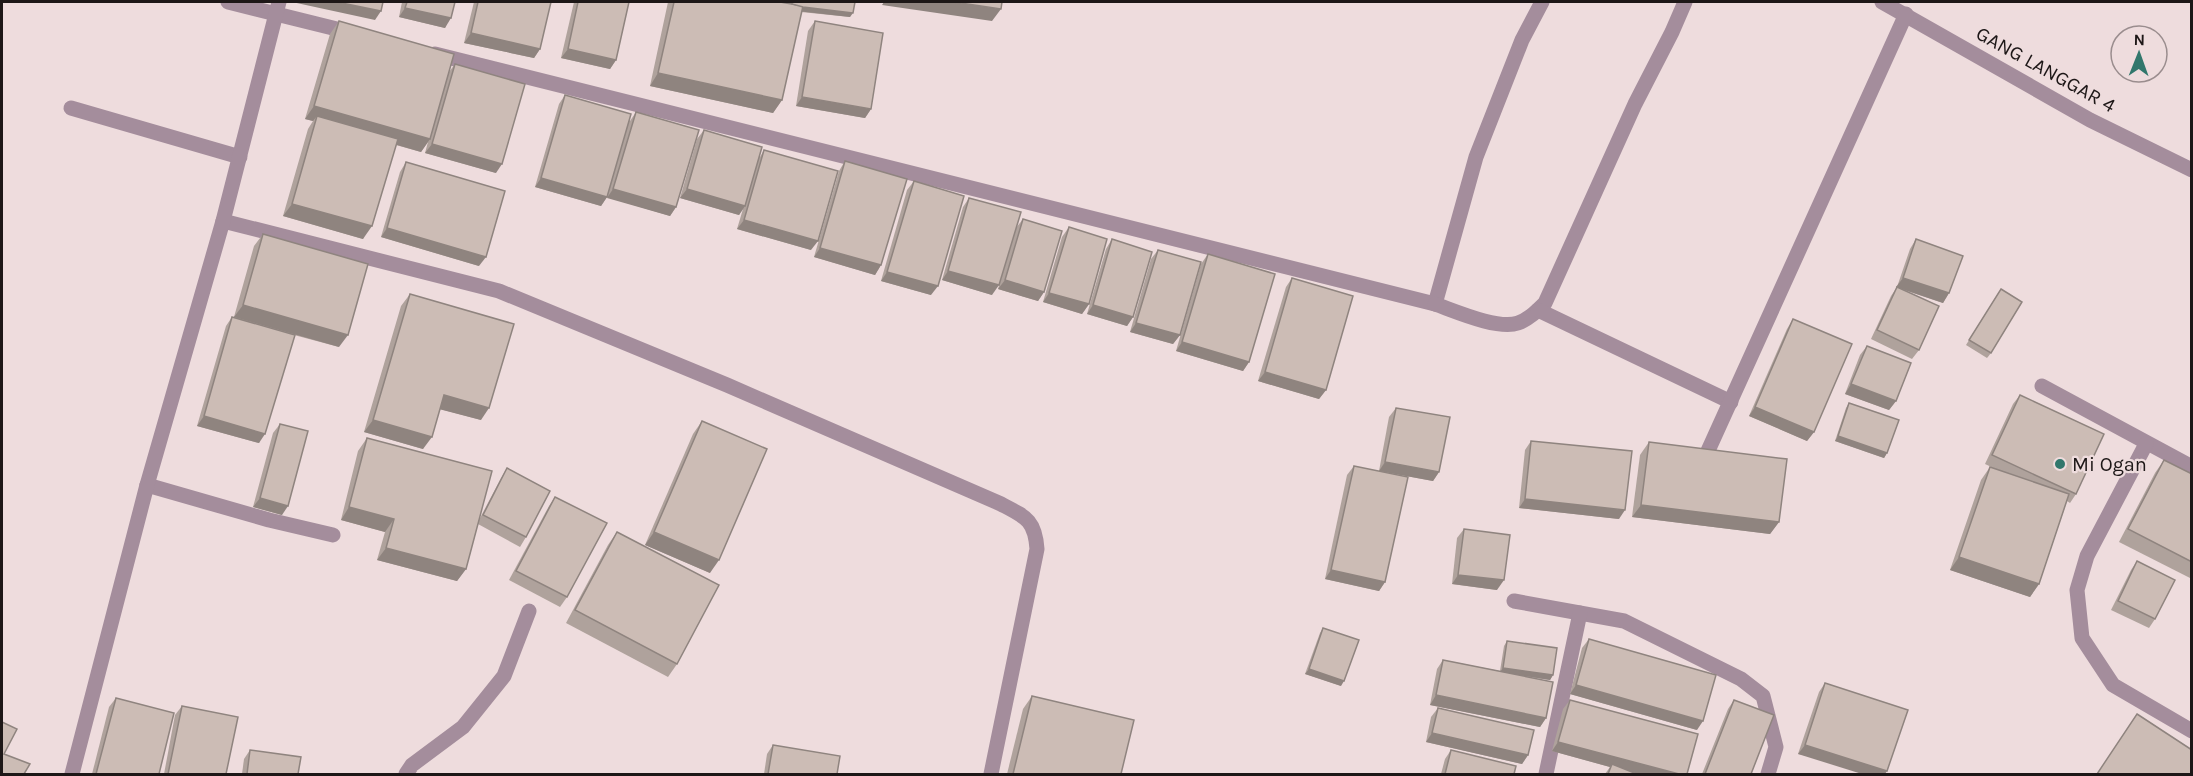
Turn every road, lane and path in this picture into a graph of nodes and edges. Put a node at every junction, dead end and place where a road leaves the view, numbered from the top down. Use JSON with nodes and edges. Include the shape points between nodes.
{"nodes":[{"id":1,"x":228,"y":2,"type":"edge"},
{"id":2,"x":1542,"y":2,"type":"edge"},
{"id":3,"x":1685,"y":2,"type":"edge"},
{"id":4,"x":1882,"y":2,"type":"edge"},
{"id":5,"x":278,"y":8,"type":"edge"},
{"id":6,"x":1906,"y":14,"type":"junction"},
{"id":7,"x":369,"y":37,"type":"edge"},
{"id":8,"x":415,"y":49,"type":"edge"},
{"id":9,"x":71,"y":108,"type":"dead end"},
{"id":10,"x":240,"y":157,"type":"junction"},
{"id":11,"x":2192,"y":170,"type":"edge"},
{"id":12,"x":223,"y":221,"type":"junction"},
{"id":13,"x":1435,"y":304,"type":"junction"},
{"id":14,"x":1538,"y":310,"type":"junction"},
{"id":15,"x":2042,"y":386,"type":"dead end"},
{"id":16,"x":1731,"y":402,"type":"junction"},
{"id":17,"x":2146,"y":444,"type":"junction"},
{"id":18,"x":1707,"y":453,"type":"edge"},
{"id":19,"x":2192,"y":467,"type":"edge"},
{"id":20,"x":147,"y":485,"type":"junction"},
{"id":21,"x":333,"y":535,"type":"dead end"},
{"id":22,"x":1514,"y":601,"type":"dead end"},
{"id":23,"x":530,"y":611,"type":"dead end"},
{"id":24,"x":1580,"y":613,"type":"junction"},
{"id":25,"x":2192,"y":731,"type":"edge"},
{"id":26,"x":72,"y":774,"type":"edge"},
{"id":27,"x":405,"y":774,"type":"edge"},
{"id":28,"x":991,"y":774,"type":"edge"},
{"id":29,"x":1546,"y":774,"type":"edge"},
{"id":30,"x":1768,"y":774,"type":"edge"}],
"edges":[{"from":1,"to":5,"type":"street"},
{"from":2,"to":13,"type":"street","via":[[1522,40],[1476,157]]},
{"from":3,"to":14,"type":"street","via":[[1545,303]]},
{"from":4,"to":6,"type":"street","name":"GANG LANGGAR 4"},
{"from":5,"to":7,"type":"street"},
{"from":5,"to":10,"type":"street"},
{"from":6,"to":11,"type":"street","name":"GANG LANGGAR 4","via":[[2090,120]]},
{"from":6,"to":16,"type":"street"},
{"from":8,"to":13,"type":"street"},
{"from":9,"to":10,"type":"street"},
{"from":10,"to":12,"type":"street"},
{"from":12,"to":20,"type":"street"},
{"from":12,"to":28,"type":"street","via":[[499,291],[727,385],[1001,504],[1028,520],[1036,530],[1037,549]]},
{"from":13,"to":14,"type":"street","via":[[1488,322],[1516,324]]},
{"from":14,"to":16,"type":"street"},
{"from":15,"to":17,"type":"street"},
{"from":16,"to":18,"type":"street"},
{"from":17,"to":19,"type":"street"},
{"from":17,"to":25,"type":"street","via":[[2087,556],[2077,590],[2082,638],[2113,685]]},
{"from":20,"to":21,"type":"street"},
{"from":20,"to":26,"type":"street"},
{"from":22,"to":24,"type":"street"},
{"from":23,"to":27,"type":"street","via":[[504,676],[463,727]]},
{"from":24,"to":29,"type":"street"},
{"from":24,"to":30,"type":"street","via":[[1624,621],[1741,679],[1763,696],[1776,747]]}]}
